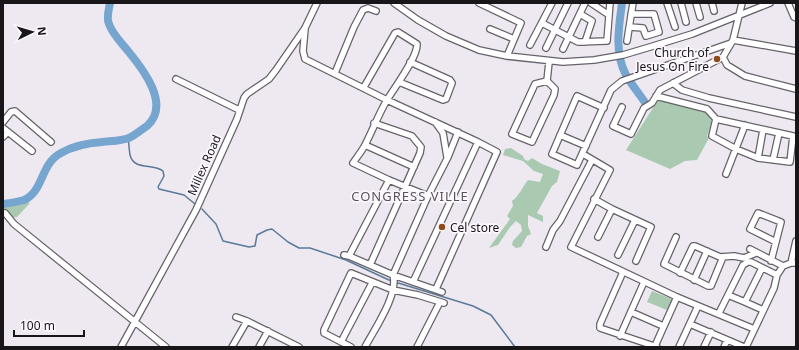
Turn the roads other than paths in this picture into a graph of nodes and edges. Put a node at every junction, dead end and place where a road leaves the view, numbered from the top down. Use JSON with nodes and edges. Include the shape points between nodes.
{"nodes":[{"id":1,"x":317,"y":3,"type":"edge"},
{"id":2,"x":394,"y":3,"type":"edge"},
{"id":3,"x":479,"y":3,"type":"edge"},
{"id":4,"x":552,"y":3,"type":"edge"},
{"id":5,"x":568,"y":3,"type":"edge"},
{"id":6,"x":585,"y":3,"type":"edge"},
{"id":7,"x":591,"y":3,"type":"edge"},
{"id":8,"x":610,"y":3,"type":"edge"},
{"id":9,"x":633,"y":3,"type":"edge"},
{"id":10,"x":666,"y":3,"type":"edge"},
{"id":11,"x":681,"y":3,"type":"edge"},
{"id":12,"x":696,"y":3,"type":"edge"},
{"id":13,"x":712,"y":3,"type":"edge"},
{"id":14,"x":741,"y":3,"type":"edge"},
{"id":15,"x":770,"y":3,"type":"edge"},
{"id":16,"x":788,"y":3,"type":"edge"},
{"id":17,"x":376,"y":11,"type":"dead end"},
{"id":18,"x":714,"y":11,"type":"dead end"},
{"id":19,"x":580,"y":14,"type":"junction"},
{"id":20,"x":631,"y":14,"type":"junction"},
{"id":21,"x":609,"y":15,"type":"junction"},
{"id":22,"x":740,"y":15,"type":"junction"},
{"id":23,"x":700,"y":17,"type":"dead end"},
{"id":24,"x":795,"y":18,"type":"edge"},
{"id":25,"x":686,"y":22,"type":"dead end"},
{"id":26,"x":542,"y":23,"type":"junction"},
{"id":27,"x":630,"y":27,"type":"junction"},
{"id":28,"x":675,"y":27,"type":"dead end"},
{"id":29,"x":305,"y":28,"type":"junction"},
{"id":30,"x":490,"y":29,"type":"dead end"},
{"id":31,"x":555,"y":30,"type":"junction"},
{"id":32,"x":568,"y":38,"type":"junction"},
{"id":33,"x":514,"y":39,"type":"junction"},
{"id":34,"x":627,"y":41,"type":"dead end"},
{"id":35,"x":585,"y":42,"type":"junction"},
{"id":36,"x":732,"y":42,"type":"junction"},
{"id":37,"x":530,"y":45,"type":"dead end"},
{"id":38,"x":546,"y":48,"type":"dead end"},
{"id":39,"x":563,"y":49,"type":"dead end"},
{"id":40,"x":796,"y":51,"type":"edge"},
{"id":41,"x":507,"y":56,"type":"junction"},
{"id":42,"x":724,"y":57,"type":"junction"},
{"id":43,"x":410,"y":62,"type":"junction"},
{"id":44,"x":549,"y":62,"type":"junction"},
{"id":45,"x":335,"y":73,"type":"junction"},
{"id":46,"x":176,"y":79,"type":"dead end"},
{"id":47,"x":547,"y":81,"type":"junction"},
{"id":48,"x":399,"y":82,"type":"junction"},
{"id":49,"x":672,"y":83,"type":"junction"},
{"id":50,"x":364,"y":87,"type":"junction"},
{"id":51,"x":796,"y":89,"type":"edge"},
{"id":52,"x":656,"y":96,"type":"junction"},
{"id":53,"x":387,"y":100,"type":"junction"},
{"id":54,"x":622,"y":107,"type":"dead end"},
{"id":55,"x":604,"y":108,"type":"junction"},
{"id":56,"x":239,"y":110,"type":"junction"},
{"id":57,"x":796,"y":116,"type":"edge"},
{"id":58,"x":716,"y":119,"type":"junction"},
{"id":59,"x":3,"y":122,"type":"edge"},
{"id":60,"x":435,"y":122,"type":"junction"},
{"id":61,"x":374,"y":123,"type":"junction"},
{"id":62,"x":745,"y":126,"type":"junction"},
{"id":63,"x":5,"y":130,"type":"edge"},
{"id":64,"x":764,"y":130,"type":"junction"},
{"id":65,"x":458,"y":132,"type":"junction"},
{"id":66,"x":779,"y":133,"type":"junction"},
{"id":67,"x":560,"y":135,"type":"junction"},
{"id":68,"x":3,"y":137,"type":"edge"},
{"id":69,"x":51,"y":142,"type":"dead end"},
{"id":70,"x":478,"y":142,"type":"junction"},
{"id":71,"x":365,"y":145,"type":"junction"},
{"id":72,"x":586,"y":146,"type":"junction"},
{"id":73,"x":736,"y":150,"type":"junction"},
{"id":74,"x":32,"y":151,"type":"dead end"},
{"id":75,"x":583,"y":154,"type":"junction"},
{"id":76,"x":448,"y":157,"type":"junction"},
{"id":77,"x":758,"y":158,"type":"junction"},
{"id":78,"x":592,"y":160,"type":"junction"},
{"id":79,"x":774,"y":160,"type":"junction"},
{"id":80,"x":414,"y":167,"type":"junction"},
{"id":81,"x":726,"y":174,"type":"dead end"},
{"id":82,"x":389,"y":180,"type":"junction"},
{"id":83,"x":405,"y":187,"type":"junction"},
{"id":84,"x":428,"y":196,"type":"junction"},
{"id":85,"x":594,"y":199,"type":"junction"},
{"id":86,"x":612,"y":209,"type":"junction"},
{"id":87,"x":5,"y":213,"type":"dead end"},
{"id":88,"x":635,"y":220,"type":"junction"},
{"id":89,"x":598,"y":237,"type":"dead end"},
{"id":90,"x":676,"y":237,"type":"dead end"},
{"id":91,"x":776,"y":242,"type":"junction"},
{"id":92,"x":796,"y":242,"type":"edge"},
{"id":93,"x":546,"y":247,"type":"dead end"},
{"id":94,"x":750,"y":249,"type":"dead end"},
{"id":95,"x":707,"y":251,"type":"junction"},
{"id":96,"x":756,"y":253,"type":"junction"},
{"id":97,"x":618,"y":255,"type":"dead end"},
{"id":98,"x":723,"y":257,"type":"junction"},
{"id":99,"x":636,"y":261,"type":"dead end"},
{"id":100,"x":771,"y":261,"type":"junction"},
{"id":101,"x":793,"y":263,"type":"edge"},
{"id":102,"x":370,"y":265,"type":"junction"},
{"id":103,"x":783,"y":266,"type":"junction"},
{"id":104,"x":762,"y":268,"type":"junction"},
{"id":105,"x":623,"y":272,"type":"junction"},
{"id":106,"x":680,"y":273,"type":"junction"},
{"id":107,"x":777,"y":275,"type":"junction"},
{"id":108,"x":394,"y":277,"type":"junction"},
{"id":109,"x":694,"y":280,"type":"junction"},
{"id":110,"x":372,"y":282,"type":"junction"},
{"id":111,"x":413,"y":282,"type":"junction"},
{"id":112,"x":644,"y":282,"type":"junction"},
{"id":113,"x":393,"y":288,"type":"junction"},
{"id":114,"x":728,"y":295,"type":"junction"},
{"id":115,"x":677,"y":297,"type":"junction"},
{"id":116,"x":744,"y":302,"type":"junction"},
{"id":117,"x":698,"y":306,"type":"junction"},
{"id":118,"x":763,"y":310,"type":"junction"},
{"id":119,"x":631,"y":312,"type":"junction"},
{"id":120,"x":719,"y":313,"type":"junction"},
{"id":121,"x":236,"y":317,"type":"dead end"},
{"id":122,"x":135,"y":321,"type":"junction"},
{"id":123,"x":247,"y":321,"type":"junction"},
{"id":124,"x":690,"y":324,"type":"junction"},
{"id":125,"x":663,"y":326,"type":"junction"},
{"id":126,"x":754,"y":329,"type":"junction"},
{"id":127,"x":268,"y":331,"type":"junction"},
{"id":128,"x":711,"y":332,"type":"junction"},
{"id":129,"x":620,"y":336,"type":"junction"},
{"id":130,"x":727,"y":340,"type":"junction"},
{"id":131,"x":341,"y":342,"type":"junction"},
{"id":132,"x":287,"y":344,"type":"edge"},
{"id":133,"x":656,"y":346,"type":"edge"},
{"id":134,"x":121,"y":347,"type":"edge"},
{"id":135,"x":166,"y":347,"type":"edge"},
{"id":136,"x":232,"y":347,"type":"edge"},
{"id":137,"x":260,"y":347,"type":"edge"},
{"id":138,"x":299,"y":347,"type":"edge"},
{"id":139,"x":351,"y":347,"type":"edge"},
{"id":140,"x":365,"y":347,"type":"edge"},
{"id":141,"x":417,"y":347,"type":"edge"},
{"id":142,"x":679,"y":347,"type":"edge"},
{"id":143,"x":704,"y":347,"type":"edge"},
{"id":144,"x":724,"y":347,"type":"edge"},
{"id":145,"x":745,"y":347,"type":"edge"}],
"edges":[{"from":1,"to":29,"type":"street","name":"Millex Road"},
{"from":2,"to":41,"type":"street","via":[[446,36],[479,50]]},
{"from":3,"to":33,"type":"street","via":[[521,23]]},
{"from":4,"to":26,"type":"street"},
{"from":5,"to":31,"type":"street"},
{"from":6,"to":19,"type":"street"},
{"from":7,"to":21,"type":"street"},
{"from":8,"to":21,"type":"street"},
{"from":9,"to":20,"type":"street"},
{"from":10,"to":28,"type":"street"},
{"from":11,"to":25,"type":"street"},
{"from":12,"to":23,"type":"street"},
{"from":13,"to":18,"type":"street"},
{"from":14,"to":22,"type":"street"},
{"from":15,"to":22,"type":"street"},
{"from":16,"to":24,"type":"street"},
{"from":17,"to":45,"type":"street","via":[[368,8],[363,10]]},
{"from":19,"to":32,"type":"street"},
{"from":19,"to":35,"type":"street","via":[[592,21]]},
{"from":20,"to":27,"type":"street"},
{"from":20,"to":27,"type":"street","via":[[654,14],[660,32],[646,36],[643,28]]},
{"from":21,"to":35,"type":"street","via":[[607,41]]},
{"from":22,"to":36,"type":"street"},
{"from":22,"to":44,"type":"street","via":[[692,34],[620,55],[594,60]]},
{"from":26,"to":31,"type":"street"},
{"from":26,"to":37,"type":"street"},
{"from":27,"to":34,"type":"street"},
{"from":29,"to":45,"type":"street","via":[[302,52],[305,59]]},
{"from":29,"to":56,"type":"street","name":"Millex Road","via":[[268,79],[247,94]]},
{"from":30,"to":33,"type":"street"},
{"from":31,"to":32,"type":"street"},
{"from":31,"to":38,"type":"street"},
{"from":32,"to":35,"type":"street"},
{"from":32,"to":39,"type":"street"},
{"from":33,"to":41,"type":"street"},
{"from":36,"to":40,"type":"street"},
{"from":36,"to":42,"type":"street"},
{"from":36,"to":55,"type":"street","via":[[629,77],[611,90]]},
{"from":41,"to":44,"type":"street"},
{"from":42,"to":49,"type":"street"},
{"from":42,"to":51,"type":"street","via":[[727,64],[745,76]]},
{"from":43,"to":48,"type":"street"},
{"from":43,"to":48,"type":"street","via":[[450,80],[452,83],[446,99]]},
{"from":43,"to":50,"type":"street","via":[[417,44],[395,32]]},
{"from":44,"to":47,"type":"street"},
{"from":45,"to":50,"type":"street"},
{"from":46,"to":56,"type":"street"},
{"from":47,"to":47,"type":"street","via":[[555,89],[554,95],[532,142],[512,134],[535,84]]},
{"from":48,"to":53,"type":"street"},
{"from":49,"to":52,"type":"street","via":[[660,90]]},
{"from":49,"to":57,"type":"street","via":[[682,90],[709,98]]},
{"from":50,"to":53,"type":"street"},
{"from":52,"to":54,"type":"street","via":[[652,103],[644,108],[631,134],[613,126]]},
{"from":52,"to":58,"type":"street","via":[[707,110]]},
{"from":53,"to":60,"type":"street"},
{"from":53,"to":61,"type":"street"},
{"from":55,"to":67,"type":"street","via":[[577,96]]},
{"from":55,"to":72,"type":"street"},
{"from":56,"to":122,"type":"street","name":"Millex Road","via":[[196,210]]},
{"from":58,"to":62,"type":"street"},
{"from":58,"to":73,"type":"street","via":[[712,136]]},
{"from":59,"to":69,"type":"street","via":[[15,111]]},
{"from":60,"to":65,"type":"street"},
{"from":60,"to":76,"type":"street","via":[[442,133]]},
{"from":61,"to":71,"type":"street"},
{"from":61,"to":80,"type":"street","via":[[412,136],[421,147]]},
{"from":62,"to":64,"type":"street"},
{"from":62,"to":73,"type":"street"},
{"from":63,"to":68,"type":"street"},
{"from":63,"to":74,"type":"street"},
{"from":64,"to":66,"type":"street"},
{"from":64,"to":77,"type":"street"},
{"from":65,"to":70,"type":"street"},
{"from":65,"to":76,"type":"street"},
{"from":66,"to":79,"type":"street"},
{"from":66,"to":79,"type":"street","via":[[794,136],[790,162]]},
{"from":67,"to":72,"type":"street"},
{"from":67,"to":75,"type":"street","via":[[552,154],[577,166]]},
{"from":70,"to":111,"type":"street"},
{"from":70,"to":111,"type":"street","via":[[497,152],[439,290]]},
{"from":71,"to":80,"type":"street"},
{"from":71,"to":82,"type":"street","via":[[353,163]]},
{"from":72,"to":75,"type":"street"},
{"from":73,"to":77,"type":"street"},
{"from":73,"to":81,"type":"street"},
{"from":75,"to":78,"type":"street"},
{"from":76,"to":84,"type":"street"},
{"from":77,"to":79,"type":"street"},
{"from":78,"to":85,"type":"street","via":[[610,170]]},
{"from":78,"to":93,"type":"street"},
{"from":80,"to":83,"type":"street"},
{"from":82,"to":83,"type":"street"},
{"from":82,"to":102,"type":"street","via":[[347,255]]},
{"from":83,"to":84,"type":"street"},
{"from":83,"to":102,"type":"street"},
{"from":84,"to":108,"type":"street"},
{"from":85,"to":86,"type":"street"},
{"from":85,"to":105,"type":"street","via":[[571,247]]},
{"from":86,"to":88,"type":"street"},
{"from":86,"to":89,"type":"street"},
{"from":87,"to":122,"type":"street","via":[[14,224]]},
{"from":88,"to":97,"type":"street"},
{"from":88,"to":99,"type":"street","via":[[651,227]]},
{"from":90,"to":106,"type":"street","via":[[664,264]]},
{"from":91,"to":91,"type":"street","via":[[750,229],[758,213],[781,222]]},
{"from":91,"to":100,"type":"street"},
{"from":92,"to":101,"type":"street"},
{"from":94,"to":96,"type":"street"},
{"from":95,"to":98,"type":"street"},
{"from":95,"to":106,"type":"street","via":[[691,247]]},
{"from":95,"to":109,"type":"street"},
{"from":96,"to":98,"type":"street","via":[[744,258]]},
{"from":96,"to":100,"type":"street"},
{"from":98,"to":109,"type":"street","via":[[711,286]]},
{"from":100,"to":103,"type":"street"},
{"from":101,"to":103,"type":"street"},
{"from":102,"to":108,"type":"street"},
{"from":103,"to":107,"type":"street"},
{"from":104,"to":107,"type":"street"},
{"from":104,"to":114,"type":"street","via":[[751,262],[743,265]]},
{"from":104,"to":116,"type":"street"},
{"from":105,"to":112,"type":"street"},
{"from":105,"to":129,"type":"street","via":[[600,324],[600,328]]},
{"from":106,"to":109,"type":"street"},
{"from":107,"to":118,"type":"street","via":[[774,288]]},
{"from":108,"to":111,"type":"street"},
{"from":108,"to":113,"type":"street"},
{"from":110,"to":113,"type":"street"},
{"from":110,"to":131,"type":"street"},
{"from":110,"to":131,"type":"street","via":[[351,273],[324,330],[324,333]]},
{"from":112,"to":115,"type":"street"},
{"from":112,"to":119,"type":"street"},
{"from":113,"to":140,"type":"street","via":[[392,297]]},
{"from":113,"to":141,"type":"street","via":[[442,302]]},
{"from":114,"to":116,"type":"street"},
{"from":114,"to":120,"type":"street"},
{"from":115,"to":117,"type":"street"},
{"from":115,"to":125,"type":"street"},
{"from":116,"to":118,"type":"street"},
{"from":117,"to":120,"type":"street"},
{"from":117,"to":124,"type":"street"},
{"from":118,"to":126,"type":"street"},
{"from":119,"to":125,"type":"street"},
{"from":119,"to":129,"type":"street"},
{"from":120,"to":126,"type":"street"},
{"from":121,"to":123,"type":"street"},
{"from":122,"to":134,"type":"street","name":"Millex Road"},
{"from":122,"to":135,"type":"street"},
{"from":123,"to":127,"type":"street"},
{"from":123,"to":136,"type":"street"},
{"from":124,"to":128,"type":"street"},
{"from":124,"to":142,"type":"street"},
{"from":125,"to":133,"type":"street"},
{"from":126,"to":145,"type":"street"},
{"from":127,"to":132,"type":"street"},
{"from":127,"to":137,"type":"street"},
{"from":128,"to":130,"type":"street"},
{"from":128,"to":143,"type":"street"},
{"from":129,"to":133,"type":"street"},
{"from":130,"to":144,"type":"street"},
{"from":130,"to":145,"type":"street"},
{"from":131,"to":139,"type":"street"},
{"from":132,"to":138,"type":"street"}]}
